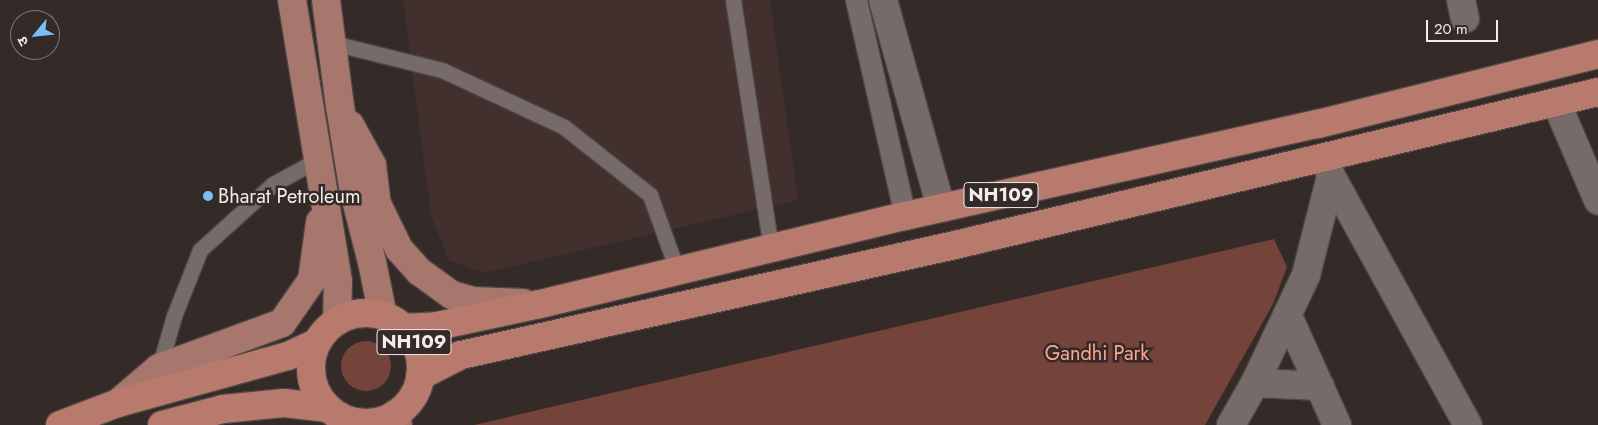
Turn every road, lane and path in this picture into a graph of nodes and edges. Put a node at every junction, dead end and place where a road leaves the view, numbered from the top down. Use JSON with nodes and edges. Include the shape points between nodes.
{"nodes":[{"id":1,"x":292,"y":0,"type":"edge"},
{"id":2,"x":326,"y":0,"type":"edge"},
{"id":3,"x":733,"y":0,"type":"edge"},
{"id":4,"x":856,"y":0,"type":"edge"},
{"id":5,"x":883,"y":0,"type":"edge"},
{"id":6,"x":334,"y":43,"type":"junction"},
{"id":7,"x":300,"y":48,"type":"junction"},
{"id":8,"x":1598,"y":54,"type":"edge"},
{"id":9,"x":1598,"y":92,"type":"edge"},
{"id":10,"x":1556,"y":102,"type":"junction"},
{"id":11,"x":340,"y":106,"type":"junction"},
{"id":12,"x":1318,"y":124,"type":"junction"},
{"id":13,"x":348,"y":153,"type":"junction"},
{"id":14,"x":319,"y":159,"type":"junction"},
{"id":15,"x":1328,"y":166,"type":"junction"},
{"id":16,"x":324,"y":197,"type":"junction"},
{"id":17,"x":1598,"y":200,"type":"edge"},
{"id":18,"x":941,"y":208,"type":"junction"},
{"id":19,"x":905,"y":216,"type":"junction"},
{"id":20,"x":771,"y":248,"type":"junction"},
{"id":21,"x":677,"y":270,"type":"junction"},
{"id":22,"x":540,"y":304,"type":"junction"},
{"id":23,"x":1288,"y":316,"type":"junction"},
{"id":24,"x":337,"y":322,"type":"junction"},
{"id":25,"x":393,"y":322,"type":"junction"},
{"id":26,"x":316,"y":343,"type":"junction"},
{"id":27,"x":159,"y":368,"type":"junction"},
{"id":28,"x":420,"y":376,"type":"junction"},
{"id":29,"x":1255,"y":383,"type":"junction"},
{"id":30,"x":1320,"y":386,"type":"junction"},
{"id":31,"x":118,"y":403,"type":"junction"},
{"id":32,"x":328,"y":408,"type":"junction"},
{"id":33,"x":397,"y":420,"type":"edge"},
{"id":34,"x":360,"y":424,"type":"edge"},
{"id":35,"x":60,"y":425,"type":"edge"},
{"id":36,"x":162,"y":425,"type":"edge"},
{"id":37,"x":1231,"y":425,"type":"edge"},
{"id":38,"x":1337,"y":425,"type":"edge"},
{"id":39,"x":1468,"y":425,"type":"edge"}],
"edges":[{"from":1,"to":7,"type":"main road"},
{"from":2,"to":6,"type":"main road"},
{"from":3,"to":20,"type":"lane"},
{"from":4,"to":19,"type":"street"},
{"from":5,"to":18,"type":"street"},
{"from":6,"to":7,"type":"main road"},
{"from":6,"to":11,"type":"main road"},
{"from":6,"to":21,"type":"lane","via":[[442,70],[564,127],[650,195]]},
{"from":7,"to":14,"type":"main road"},
{"from":8,"to":12,"type":"highway","number":"NH109"},
{"from":9,"to":10,"type":"highway","number":"NH109"},
{"from":10,"to":15,"type":"highway","number":"NH109"},
{"from":10,"to":17,"type":"street"},
{"from":11,"to":13,"type":"main road"},
{"from":11,"to":22,"type":"main road","via":[[372,165],[378,204],[399,249],[420,272],[452,294],[473,301]]},
{"from":12,"to":15,"type":"highway"},
{"from":12,"to":18,"type":"highway","number":"NH109"},
{"from":13,"to":14,"type":"main road"},
{"from":13,"to":25,"type":"main road","via":[[354,192],[372,262]]},
{"from":14,"to":16,"type":"main road"},
{"from":14,"to":27,"type":"lane","via":[[273,184],[200,250],[174,316]]},
{"from":15,"to":23,"type":"street","via":[[1306,275]]},
{"from":15,"to":28,"type":"highway","number":"NH109","via":[[461,355]]},
{"from":15,"to":39,"type":"street"},
{"from":16,"to":24,"type":"main road","via":[[338,280]]},
{"from":16,"to":27,"type":"main road","via":[[312,280],[282,323]]},
{"from":18,"to":19,"type":"highway","number":"NH109"},
{"from":19,"to":20,"type":"highway","number":"NH109"},
{"from":20,"to":21,"type":"highway","number":"NH109"},
{"from":21,"to":22,"type":"highway","number":"NH109"},
{"from":22,"to":25,"type":"highway","number":"NH109","via":[[437,326]]},
{"from":23,"to":29,"type":"street"},
{"from":23,"to":30,"type":"street"},
{"from":24,"to":25,"type":"highway","number":"NH109","via":[[343,317],[361,313]]},
{"from":24,"to":26,"type":"highway","number":"NH109","via":[[327,328]]},
{"from":25,"to":28,"type":"highway","number":"NH109","via":[[416,347],[421,364]]},
{"from":26,"to":31,"type":"highway","number":"NH109","via":[[288,356]]},
{"from":26,"to":32,"type":"highway","number":"NH109","via":[[311,377],[317,394]]},
{"from":27,"to":31,"type":"main road"},
{"from":28,"to":33,"type":"highway","number":"NH109","via":[[412,398]]},
{"from":29,"to":30,"type":"street"},
{"from":29,"to":37,"type":"street"},
{"from":30,"to":38,"type":"street"},
{"from":31,"to":35,"type":"highway","number":"NH109"},
{"from":32,"to":34,"type":"highway","number":"NH109","via":[[342,418]]},
{"from":32,"to":36,"type":"highway","number":"NH109","via":[[284,403],[223,409]]},
{"from":33,"to":34,"type":"highway","number":"NH109"}]}
